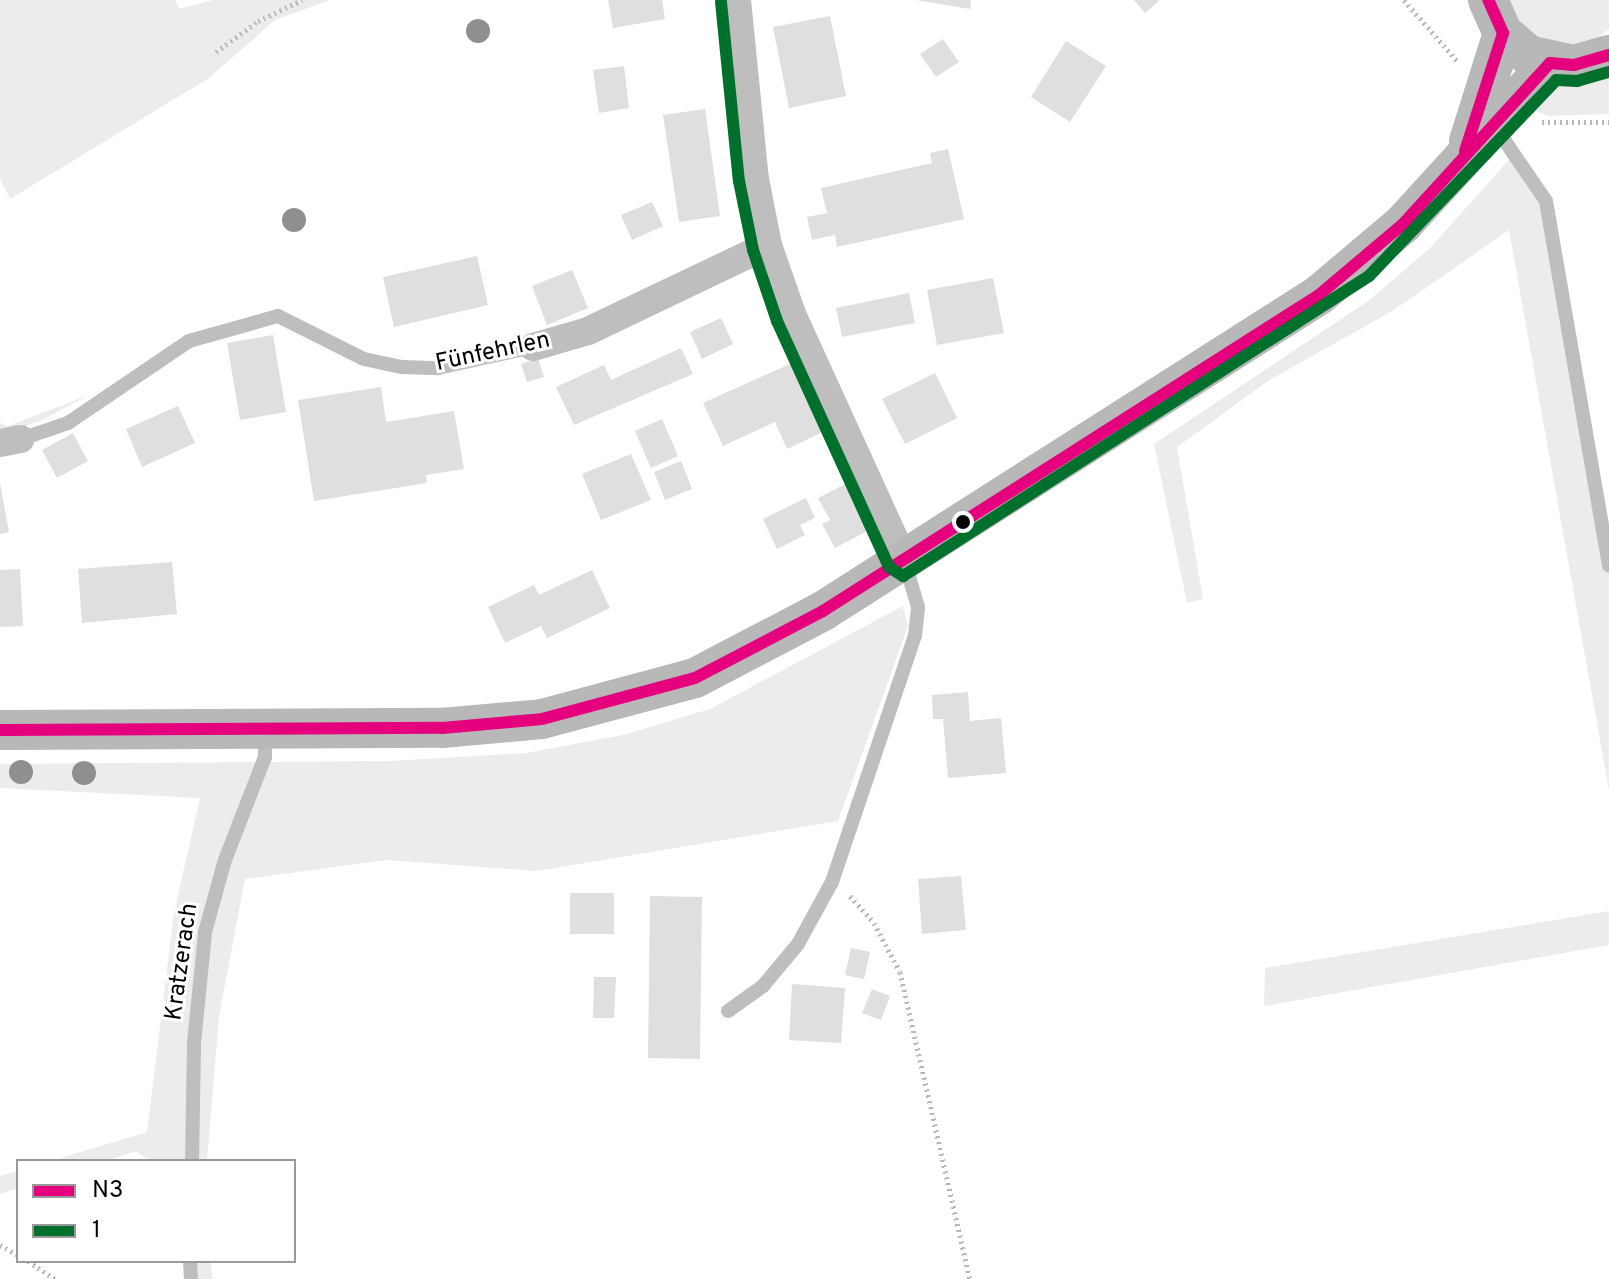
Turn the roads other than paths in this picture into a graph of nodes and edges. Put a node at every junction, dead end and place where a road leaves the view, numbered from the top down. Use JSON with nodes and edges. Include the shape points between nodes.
{"nodes":[{"id":1,"x":737,"y":0,"type":"edge"},
{"id":2,"x":1495,"y":16,"type":"edge"},
{"id":3,"x":1609,"y":55,"type":"edge"},
{"id":4,"x":1550,"y":63,"type":"junction"},
{"id":5,"x":1497,"y":119,"type":"junction"},
{"id":6,"x":768,"y":245,"type":"junction"},
{"id":7,"x":533,"y":347,"type":"joint"},
{"id":8,"x":10,"y":441,"type":"edge"},
{"id":9,"x":904,"y":560,"type":"junction"},
{"id":10,"x":1609,"y":566,"type":"edge"},
{"id":11,"x":0,"y":730,"type":"edge"},
{"id":12,"x":265,"y":730,"type":"junction"},
{"id":13,"x":728,"y":1011,"type":"dead end"},
{"id":14,"x":192,"y":1159,"type":"edge"}],
"edges":[{"from":1,"to":6,"type":"street","via":[[755,179]]},
{"from":2,"to":4,"type":"main road","via":[[1528,55]]},
{"from":2,"to":5,"type":"main road"},
{"from":3,"to":4,"type":"main road","via":[[1574,65]]},
{"from":4,"to":5,"type":"main road"},
{"from":5,"to":9,"type":"main road","via":[[1403,224],[1319,295]]},
{"from":5,"to":10,"type":"lane","via":[[1546,201]]},
{"from":6,"to":7,"type":"street","name":"Fünfehrlen","via":[[588,331]]},
{"from":6,"to":9,"type":"street","via":[[792,314]]},
{"from":7,"to":8,"type":"lane","name":"Fünfehrlen","via":[[438,368],[403,367],[364,359],[278,316],[189,341],[68,423]]},
{"from":9,"to":12,"type":"main road","via":[[750,653],[682,683],[605,706],[542,719],[442,728]]},
{"from":9,"to":13,"type":"lane","via":[[918,607],[915,636],[832,882],[798,944],[763,986]]},
{"from":11,"to":12,"type":"main road"},
{"from":12,"to":14,"type":"lane","name":"Kratzerach","via":[[265,757],[225,860],[205,932],[194,1043]]}]}
